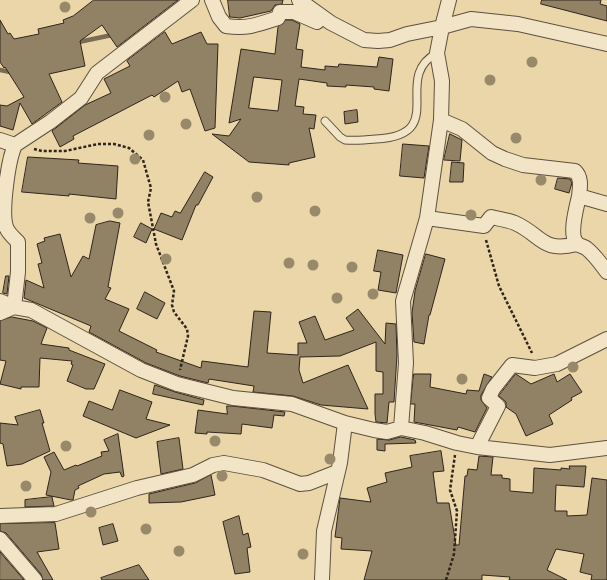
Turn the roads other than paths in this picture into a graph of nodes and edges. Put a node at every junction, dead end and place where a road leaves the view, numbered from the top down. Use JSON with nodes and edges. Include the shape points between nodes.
{"nodes":[{"id":1,"x":192,"y":0,"type":"edge"},
{"id":2,"x":212,"y":0,"type":"edge"},
{"id":3,"x":299,"y":0,"type":"edge"},
{"id":4,"x":449,"y":0,"type":"edge"},
{"id":5,"x":331,"y":23,"type":"junction"},
{"id":6,"x":442,"y":27,"type":"junction"},
{"id":7,"x":607,"y":44,"type":"edge"},
{"id":8,"x":437,"y":53,"type":"junction"},
{"id":9,"x":441,"y":120,"type":"junction"},
{"id":10,"x":325,"y":121,"type":"dead end"},
{"id":11,"x":0,"y":140,"type":"edge"},
{"id":12,"x":15,"y":145,"type":"junction"},
{"id":13,"x":579,"y":196,"type":"junction"},
{"id":14,"x":607,"y":204,"type":"edge"},
{"id":15,"x":427,"y":218,"type":"junction"},
{"id":16,"x":577,"y":244,"type":"junction"},
{"id":17,"x":607,"y":272,"type":"edge"},
{"id":18,"x":0,"y":300,"type":"edge"},
{"id":19,"x":14,"y":307,"type":"junction"},
{"id":20,"x":0,"y":313,"type":"edge"},
{"id":21,"x":607,"y":339,"type":"edge"},
{"id":22,"x":345,"y":423,"type":"junction"},
{"id":23,"x":401,"y":428,"type":"junction"},
{"id":24,"x":477,"y":447,"type":"junction"},
{"id":25,"x":607,"y":448,"type":"edge"},
{"id":26,"x":337,"y":472,"type":"junction"},
{"id":27,"x":0,"y":516,"type":"edge"},
{"id":28,"x":0,"y":539,"type":"edge"},
{"id":29,"x":34,"y":580,"type":"edge"},
{"id":30,"x":322,"y":580,"type":"edge"}],
"edges":[{"from":1,"to":12,"type":"street","via":[[97,72],[81,98]]},
{"from":2,"to":5,"type":"street","via":[[218,17],[226,26],[252,27],[278,18],[280,12],[294,12],[317,22]]},
{"from":3,"to":5,"type":"street"},
{"from":4,"to":6,"type":"street"},
{"from":5,"to":6,"type":"street","via":[[364,40],[378,42]]},
{"from":6,"to":7,"type":"street","via":[[471,18],[518,24]]},
{"from":6,"to":8,"type":"street"},
{"from":8,"to":9,"type":"street","via":[[442,81]]},
{"from":8,"to":10,"type":"lane","via":[[431,56],[419,73],[416,121],[408,132],[390,139],[345,140]]},
{"from":9,"to":13,"type":"street","via":[[462,129],[492,154],[505,159],[523,165],[575,171],[580,183]]},
{"from":9,"to":15,"type":"street"},
{"from":11,"to":12,"type":"street"},
{"from":12,"to":19,"type":"street","via":[[3,213],[6,229],[18,242]]},
{"from":13,"to":14,"type":"street"},
{"from":13,"to":16,"type":"street","via":[[574,224],[574,238]]},
{"from":15,"to":16,"type":"street","via":[[484,226],[491,218],[498,218],[515,223],[549,245],[563,247]]},
{"from":15,"to":23,"type":"street","via":[[403,301],[406,363]]},
{"from":16,"to":17,"type":"street","via":[[586,248],[599,260]]},
{"from":18,"to":19,"type":"street"},
{"from":19,"to":20,"type":"street"},
{"from":19,"to":22,"type":"street","via":[[31,310],[141,370],[177,384],[233,398],[292,404]]},
{"from":21,"to":24,"type":"street","via":[[557,364],[535,368],[512,365],[493,389],[490,398],[498,406]]},
{"from":22,"to":23,"type":"street","via":[[387,432]]},
{"from":22,"to":26,"type":"street"},
{"from":23,"to":24,"type":"street"},
{"from":24,"to":25,"type":"street","via":[[550,455]]},
{"from":26,"to":27,"type":"street","via":[[300,484],[263,470],[224,463],[213,465],[193,475],[137,488],[56,514]]},
{"from":26,"to":30,"type":"street","via":[[324,530]]},
{"from":28,"to":29,"type":"street"}]}
